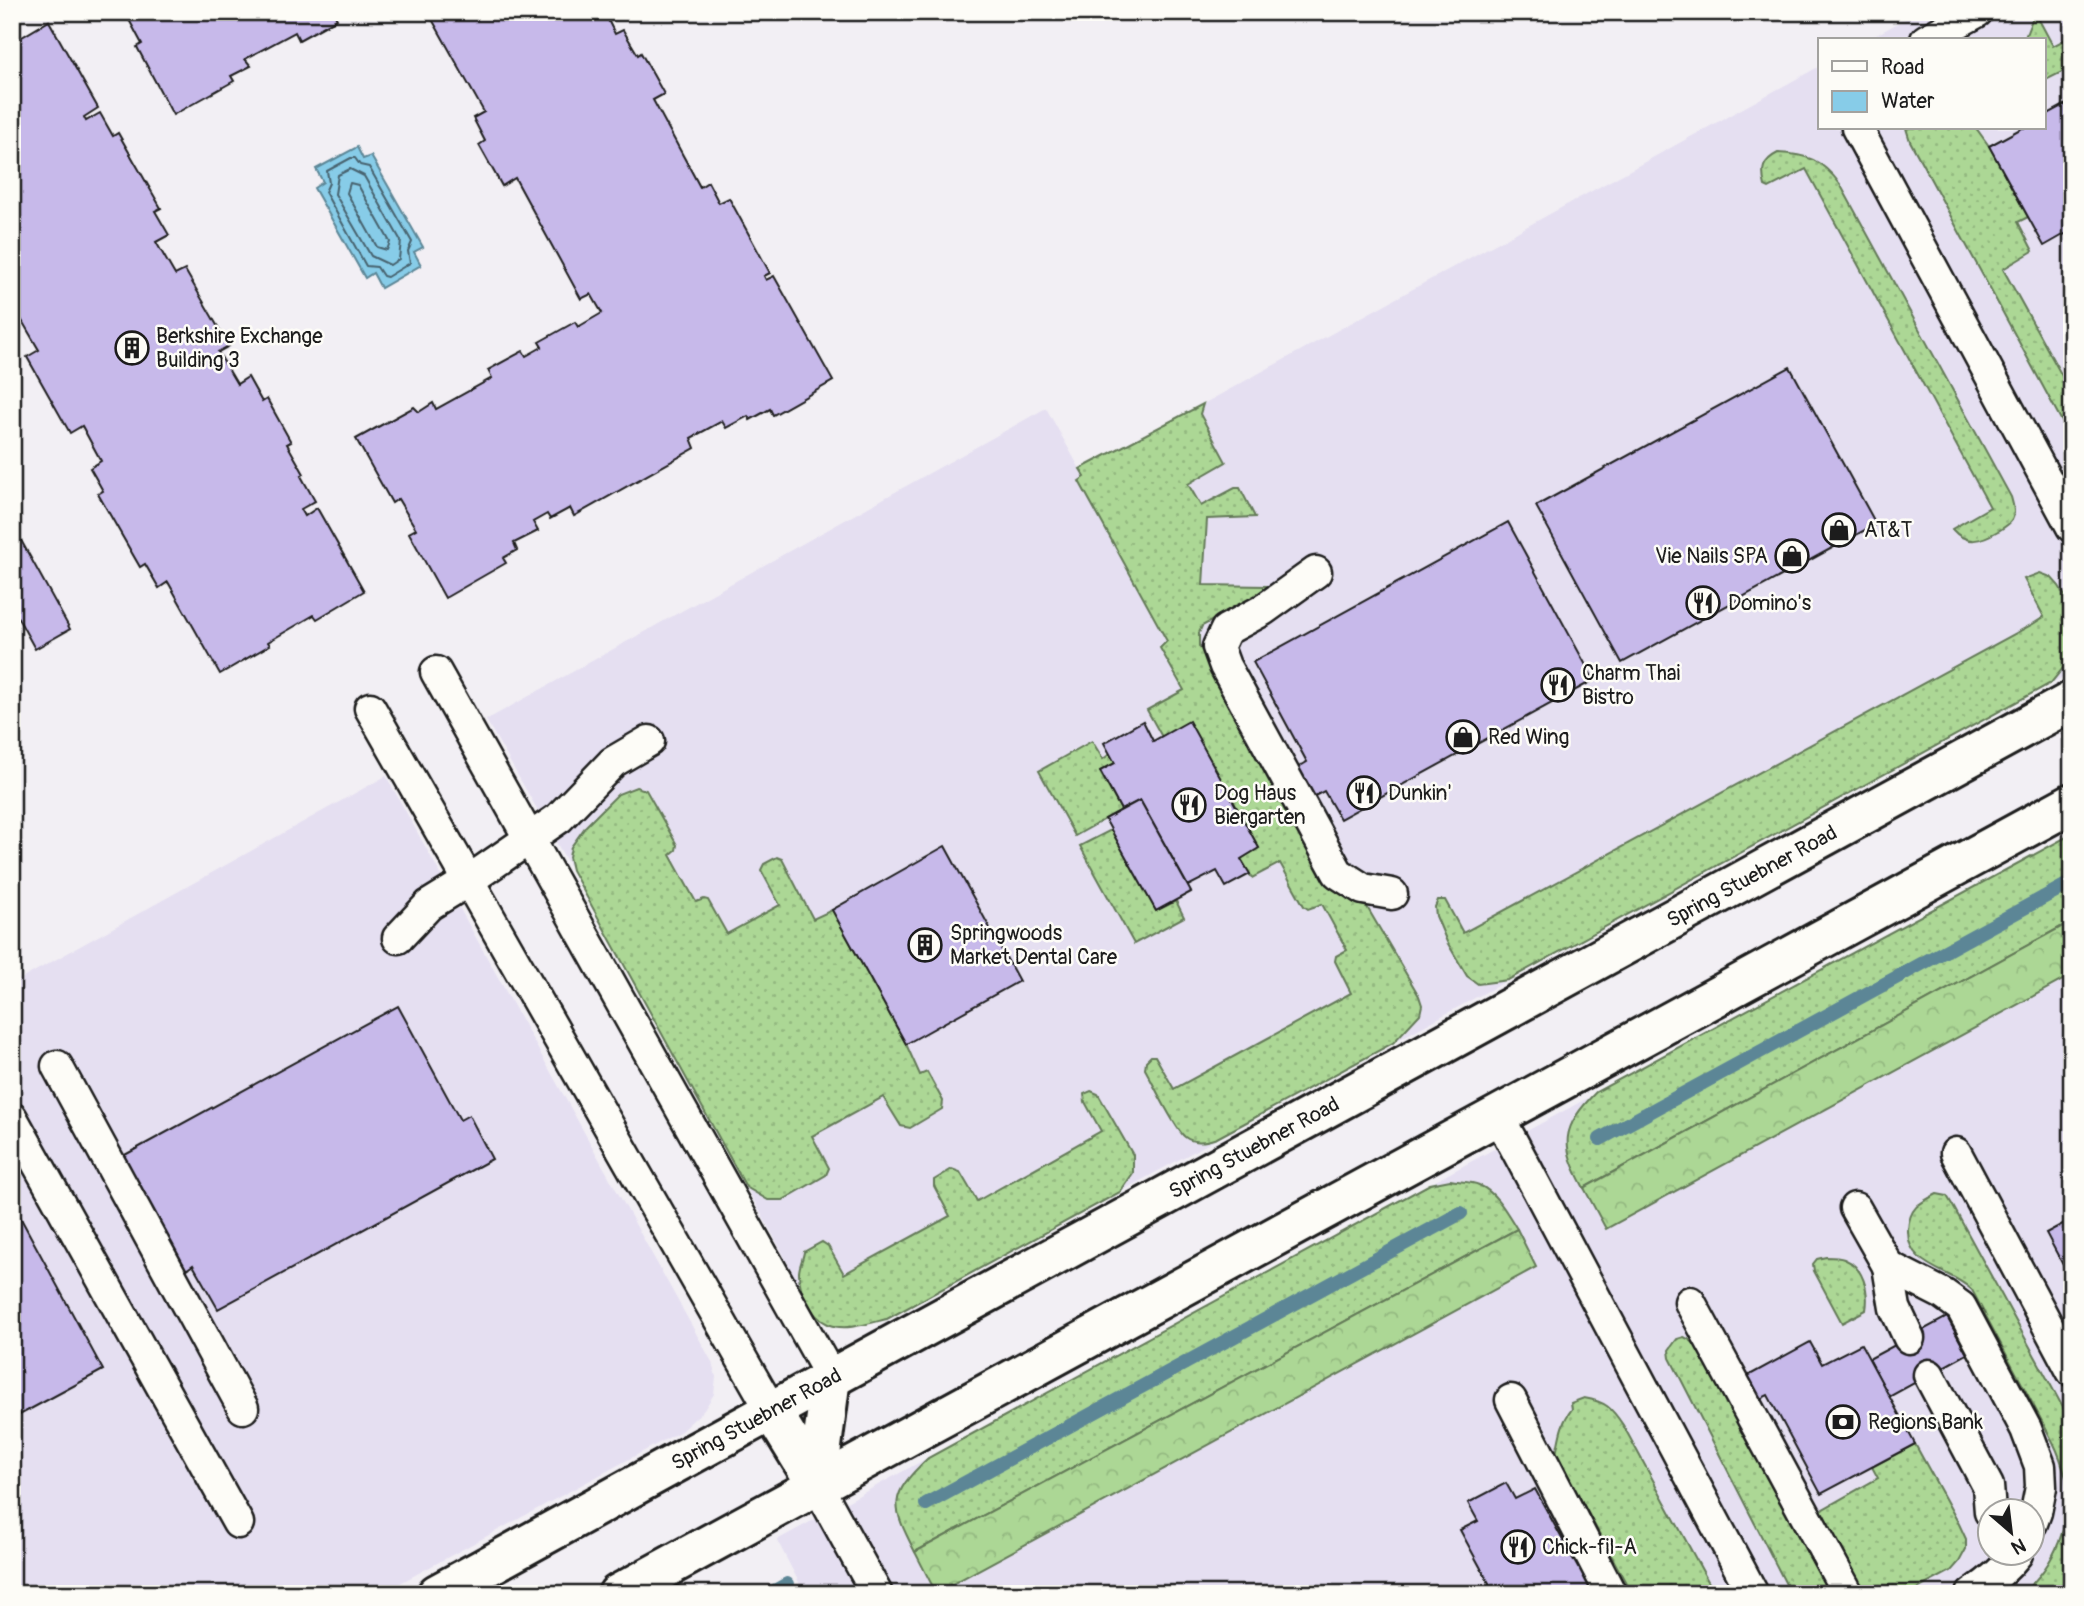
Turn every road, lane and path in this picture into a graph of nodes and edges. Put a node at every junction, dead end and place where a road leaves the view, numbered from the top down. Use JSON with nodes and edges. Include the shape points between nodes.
{"nodes":[{"id":1,"x":1977,"y":12,"type":"edge"},
{"id":2,"x":1930,"y":38,"type":"edge"},
{"id":3,"x":1858,"y":130,"type":"edge"},
{"id":4,"x":2072,"y":527,"type":"edge"},
{"id":5,"x":1317,"y":572,"type":"dead end"},
{"id":6,"x":436,"y":672,"type":"dead end"},
{"id":7,"x":2072,"y":701,"type":"edge"},
{"id":8,"x":370,"y":708,"type":"dead end"},
{"id":9,"x":649,"y":741,"type":"dead end"},
{"id":10,"x":2072,"y":803,"type":"edge"},
{"id":11,"x":530,"y":838,"type":"junction"},
{"id":12,"x":468,"y":881,"type":"junction"},
{"id":13,"x":1392,"y":894,"type":"dead end"},
{"id":14,"x":398,"y":938,"type":"dead end"},
{"id":15,"x":57,"y":1066,"type":"dead end"},
{"id":16,"x":1498,"y":1115,"type":"junction"},
{"id":17,"x":12,"y":1118,"type":"edge"},
{"id":18,"x":1956,"y":1153,"type":"dead end"},
{"id":19,"x":1855,"y":1208,"type":"dead end"},
{"id":20,"x":1888,"y":1266,"type":"junction"},
{"id":21,"x":1690,"y":1303,"type":"dead end"},
{"id":22,"x":1909,"y":1338,"type":"dead end"},
{"id":23,"x":2072,"y":1371,"type":"edge"},
{"id":24,"x":1929,"y":1376,"type":"dead end"},
{"id":25,"x":831,"y":1377,"type":"junction"},
{"id":26,"x":1511,"y":1400,"type":"dead end"},
{"id":27,"x":243,"y":1408,"type":"dead end"},
{"id":28,"x":771,"y":1410,"type":"junction"},
{"id":29,"x":817,"y":1485,"type":"junction"},
{"id":30,"x":1989,"y":1498,"type":"edge"},
{"id":31,"x":2039,"y":1498,"type":"edge"},
{"id":32,"x":238,"y":1523,"type":"dead end"},
{"id":33,"x":2006,"y":1568,"type":"edge"},
{"id":34,"x":1984,"y":1577,"type":"edge"},
{"id":35,"x":437,"y":1594,"type":"edge"},
{"id":36,"x":618,"y":1594,"type":"edge"},
{"id":37,"x":877,"y":1594,"type":"edge"},
{"id":38,"x":1611,"y":1594,"type":"edge"},
{"id":39,"x":1753,"y":1594,"type":"edge"},
{"id":40,"x":1848,"y":1594,"type":"edge"}],
"edges":[{"from":1,"to":2,"type":"lane"},
{"from":3,"to":4,"type":"lane"},
{"from":5,"to":13,"type":"lane","via":[[1226,630],[1218,647],[1338,873],[1363,889]]},
{"from":6,"to":11,"type":"lane"},
{"from":7,"to":25,"type":"main road","name":"Spring Stuebner Road"},
{"from":8,"to":12,"type":"lane"},
{"from":9,"to":11,"type":"lane","via":[[612,762],[559,818]]},
{"from":10,"to":16,"type":"main road"},
{"from":11,"to":12,"type":"lane"},
{"from":11,"to":25,"type":"lane"},
{"from":12,"to":14,"type":"lane","via":[[429,905]]},
{"from":12,"to":28,"type":"lane"},
{"from":15,"to":27,"type":"lane"},
{"from":16,"to":29,"type":"main road"},
{"from":16,"to":39,"type":"lane"},
{"from":17,"to":32,"type":"lane"},
{"from":18,"to":23,"type":"lane"},
{"from":19,"to":20,"type":"lane"},
{"from":20,"to":22,"type":"lane","via":[[1895,1308]]},
{"from":20,"to":31,"type":"lane","via":[[1961,1307],[2026,1429],[2040,1466]]},
{"from":21,"to":40,"type":"lane"},
{"from":24,"to":30,"type":"lane","via":[[1988,1486]]},
{"from":25,"to":28,"type":"main road","name":"Spring Stuebner Road"},
{"from":25,"to":29,"type":"main road"},
{"from":26,"to":38,"type":"lane"},
{"from":28,"to":29,"type":"main road"},
{"from":28,"to":35,"type":"main road","name":"Spring Stuebner Road"},
{"from":29,"to":36,"type":"main road"},
{"from":29,"to":37,"type":"lane"},
{"from":33,"to":34,"type":"lane"}]}
